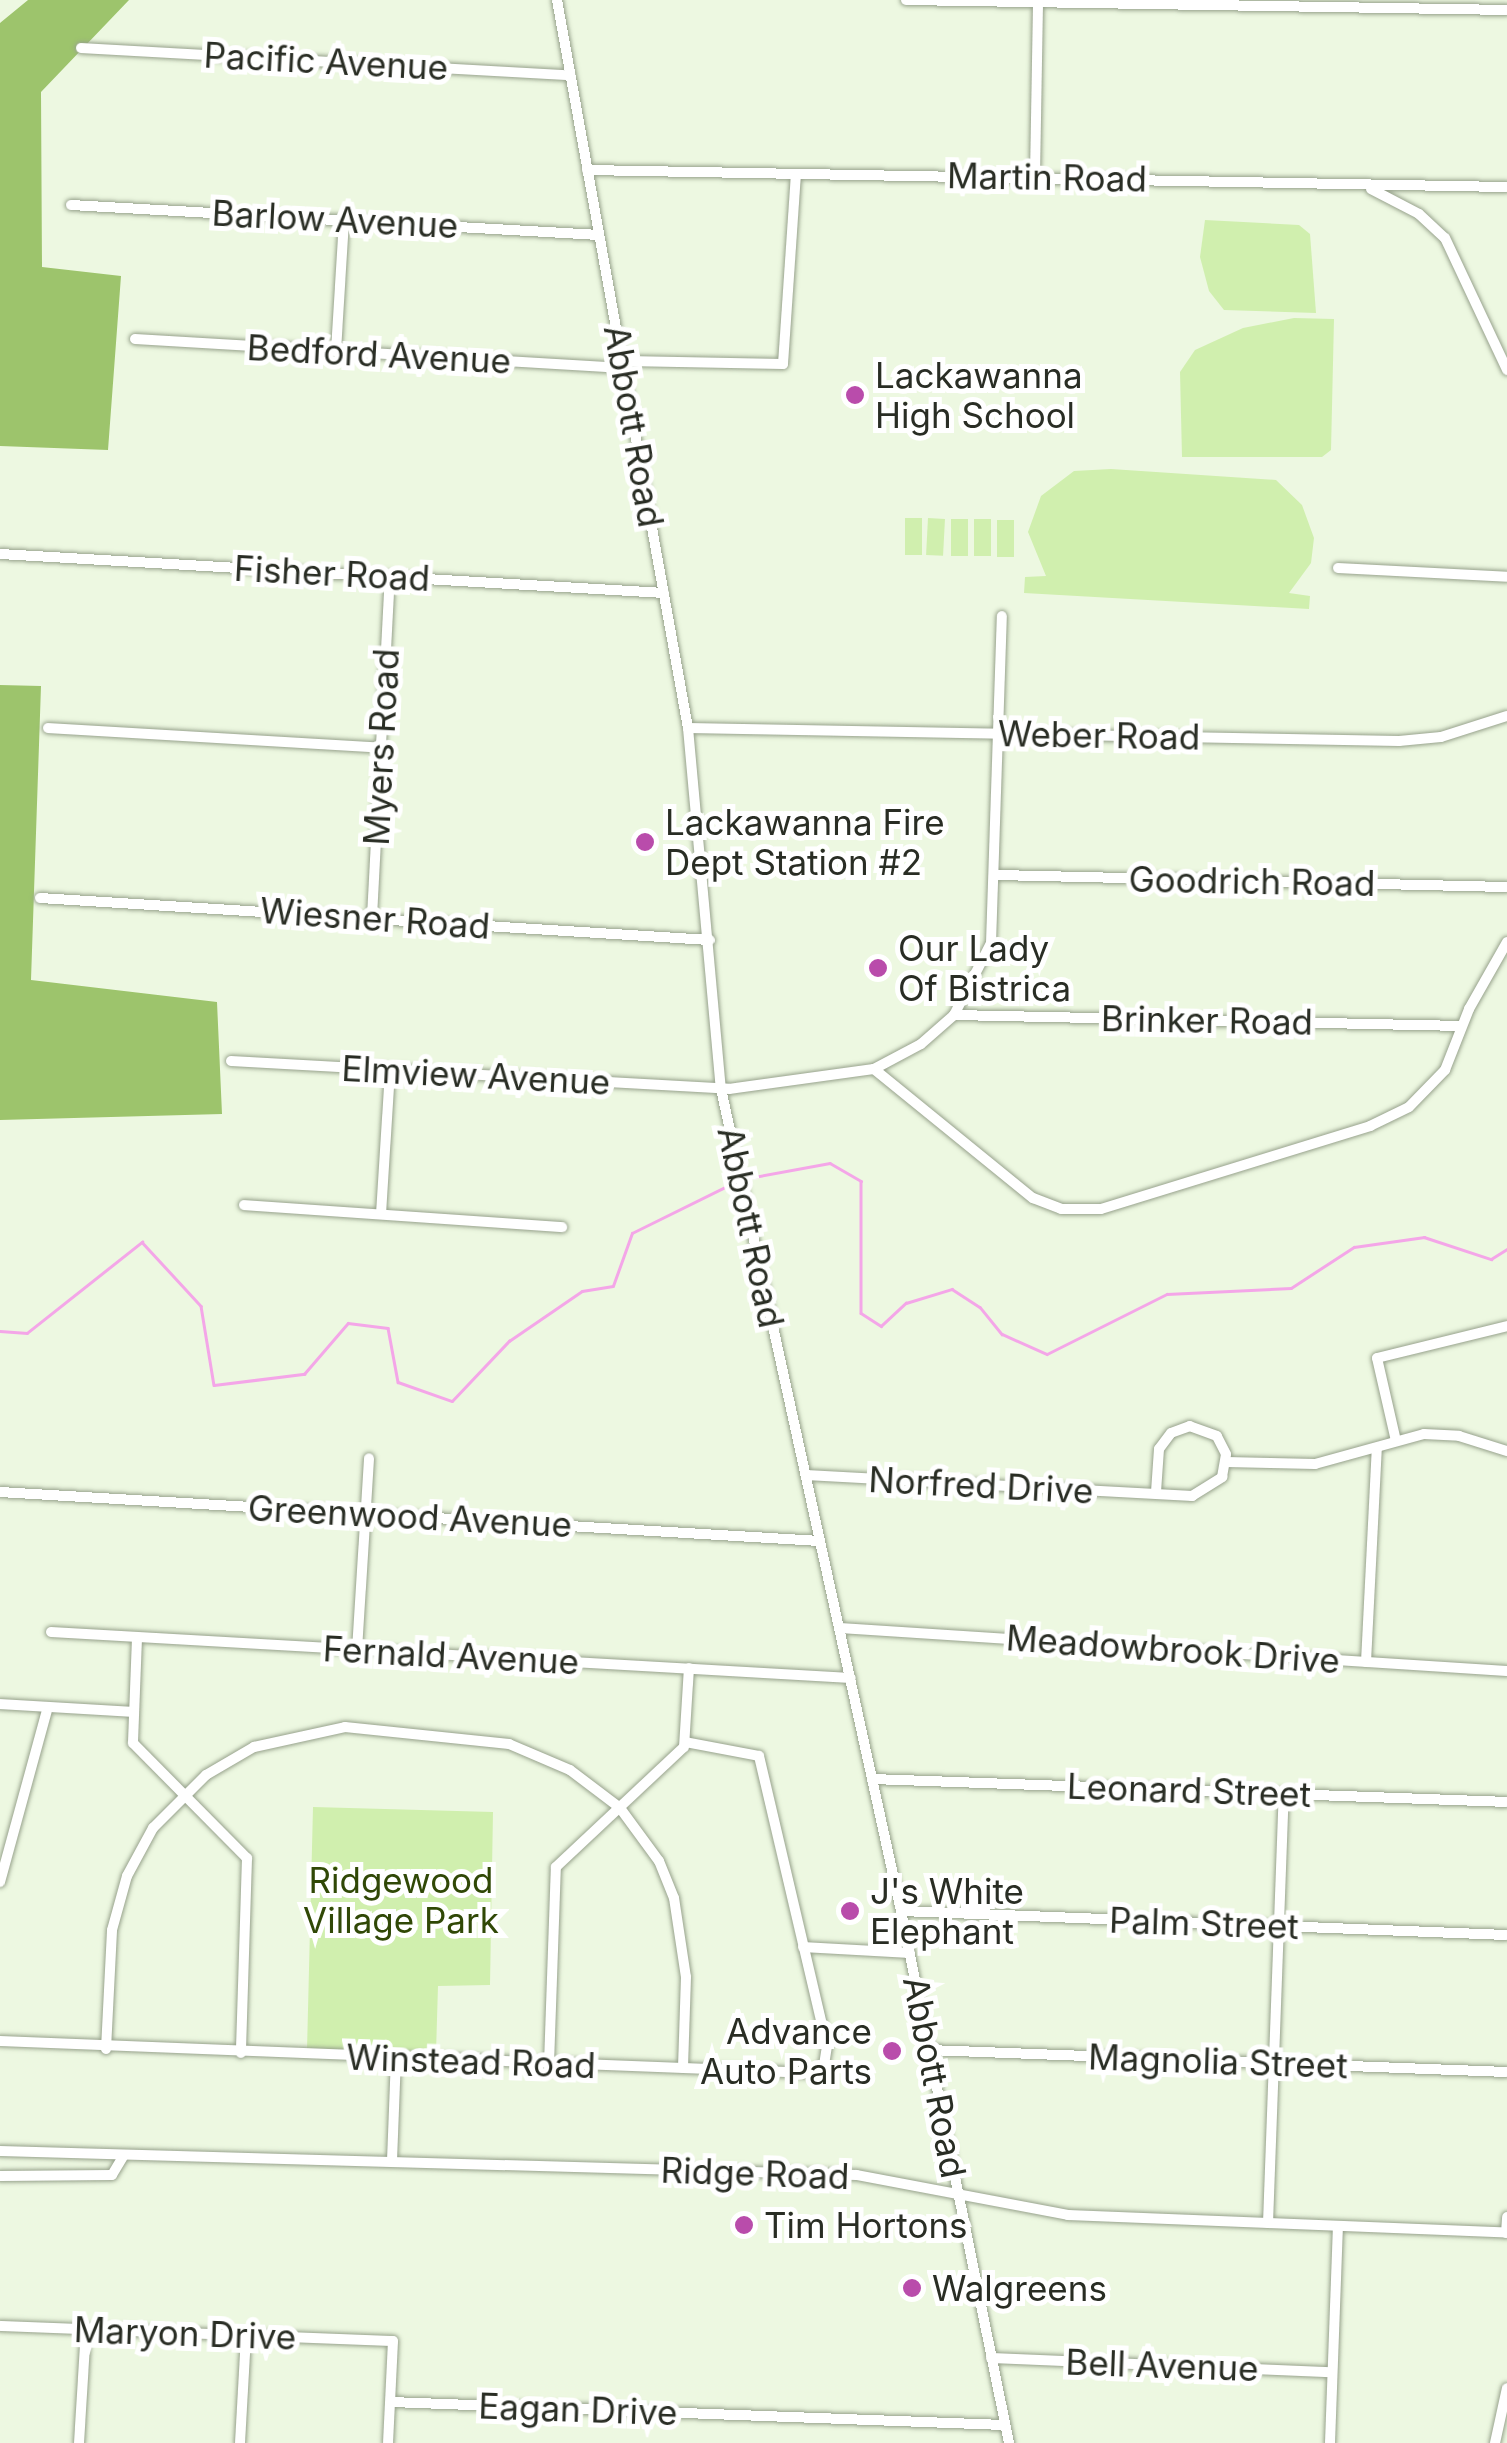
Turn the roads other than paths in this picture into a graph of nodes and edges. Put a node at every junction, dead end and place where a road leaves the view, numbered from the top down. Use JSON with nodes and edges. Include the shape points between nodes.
{"nodes":[{"id":1,"x":557,"y":0,"type":"edge"},
{"id":2,"x":906,"y":0,"type":"edge"},
{"id":3,"x":1038,"y":1,"type":"edge"},
{"id":4,"x":1507,"y":10,"type":"edge"},
{"id":5,"x":82,"y":48,"type":"dead end"},
{"id":6,"x":570,"y":75,"type":"junction"},
{"id":7,"x":587,"y":170,"type":"junction"},
{"id":8,"x":796,"y":174,"type":"junction"},
{"id":9,"x":1035,"y":176,"type":"junction"},
{"id":10,"x":1361,"y":186,"type":"junction"},
{"id":11,"x":1507,"y":188,"type":"edge"},
{"id":12,"x":71,"y":205,"type":"dead end"},
{"id":13,"x":344,"y":219,"type":"junction"},
{"id":14,"x":599,"y":234,"type":"junction"},
{"id":15,"x":135,"y":340,"type":"dead end"},
{"id":16,"x":336,"y":351,"type":"junction"},
{"id":17,"x":622,"y":364,"type":"junction"},
{"id":18,"x":1507,"y":370,"type":"edge"},
{"id":19,"x":0,"y":554,"type":"edge"},
{"id":20,"x":1338,"y":568,"type":"dead end"},
{"id":21,"x":390,"y":576,"type":"junction"},
{"id":22,"x":1507,"y":577,"type":"edge"},
{"id":23,"x":664,"y":593,"type":"junction"},
{"id":24,"x":1002,"y":616,"type":"dead end"},
{"id":25,"x":1507,"y":716,"type":"edge"},
{"id":26,"x":48,"y":728,"type":"dead end"},
{"id":27,"x":688,"y":728,"type":"junction"},
{"id":28,"x":1000,"y":733,"type":"junction"},
{"id":29,"x":381,"y":748,"type":"junction"},
{"id":30,"x":997,"y":875,"type":"junction"},
{"id":31,"x":1507,"y":887,"type":"edge"},
{"id":32,"x":40,"y":898,"type":"dead end"},
{"id":33,"x":372,"y":917,"type":"junction"},
{"id":34,"x":710,"y":940,"type":"junction"},
{"id":35,"x":1507,"y":942,"type":"edge"},
{"id":36,"x":954,"y":1015,"type":"junction"},
{"id":37,"x":1460,"y":1026,"type":"junction"},
{"id":38,"x":231,"y":1061,"type":"dead end"},
{"id":39,"x":874,"y":1069,"type":"junction"},
{"id":40,"x":390,"y":1070,"type":"junction"},
{"id":41,"x":721,"y":1088,"type":"junction"},
{"id":42,"x":244,"y":1206,"type":"dead end"},
{"id":43,"x":381,"y":1214,"type":"junction"},
{"id":44,"x":562,"y":1227,"type":"dead end"},
{"id":45,"x":1507,"y":1326,"type":"edge"},
{"id":46,"x":1396,"y":1441,"type":"junction"},
{"id":47,"x":1377,"y":1448,"type":"junction"},
{"id":48,"x":1507,"y":1451,"type":"edge"},
{"id":49,"x":368,"y":1458,"type":"dead end"},
{"id":50,"x":1226,"y":1462,"type":"junction"},
{"id":51,"x":806,"y":1475,"type":"junction"},
{"id":52,"x":0,"y":1492,"type":"edge"},
{"id":53,"x":1156,"y":1492,"type":"junction"},
{"id":54,"x":365,"y":1513,"type":"junction"},
{"id":55,"x":820,"y":1540,"type":"junction"},
{"id":56,"x":840,"y":1628,"type":"junction"},
{"id":57,"x":51,"y":1632,"type":"dead end"},
{"id":58,"x":137,"y":1638,"type":"junction"},
{"id":59,"x":357,"y":1650,"type":"junction"},
{"id":60,"x":1366,"y":1662,"type":"junction"},
{"id":61,"x":690,"y":1668,"type":"junction"},
{"id":62,"x":1507,"y":1670,"type":"edge"},
{"id":63,"x":851,"y":1678,"type":"junction"},
{"id":64,"x":0,"y":1704,"type":"edge"},
{"id":65,"x":48,"y":1706,"type":"junction"},
{"id":66,"x":134,"y":1712,"type":"junction"},
{"id":67,"x":684,"y":1742,"type":"junction"},
{"id":68,"x":872,"y":1779,"type":"junction"},
{"id":69,"x":184,"y":1794,"type":"junction"},
{"id":70,"x":1284,"y":1794,"type":"junction"},
{"id":71,"x":1507,"y":1802,"type":"edge"},
{"id":72,"x":620,"y":1808,"type":"junction"},
{"id":73,"x":0,"y":1882,"type":"edge"},
{"id":74,"x":901,"y":1912,"type":"junction"},
{"id":75,"x":1280,"y":1926,"type":"junction"},
{"id":76,"x":1507,"y":1935,"type":"edge"},
{"id":77,"x":804,"y":1950,"type":"junction"},
{"id":78,"x":910,"y":1954,"type":"junction"},
{"id":79,"x":0,"y":2042,"type":"edge"},
{"id":80,"x":106,"y":2049,"type":"junction"},
{"id":81,"x":929,"y":2050,"type":"junction"},
{"id":82,"x":241,"y":2053,"type":"junction"},
{"id":83,"x":396,"y":2059,"type":"junction"},
{"id":84,"x":1275,"y":2063,"type":"junction"},
{"id":85,"x":549,"y":2064,"type":"junction"},
{"id":86,"x":683,"y":2068,"type":"junction"},
{"id":87,"x":1507,"y":2072,"type":"edge"},
{"id":88,"x":0,"y":2150,"type":"edge"},
{"id":89,"x":124,"y":2155,"type":"junction"},
{"id":90,"x":392,"y":2160,"type":"junction"},
{"id":91,"x":0,"y":2176,"type":"edge"},
{"id":92,"x":958,"y":2194,"type":"junction"},
{"id":93,"x":1507,"y":2218,"type":"edge"},
{"id":94,"x":1268,"y":2223,"type":"junction"},
{"id":95,"x":1338,"y":2226,"type":"junction"},
{"id":96,"x":1507,"y":2233,"type":"edge"},
{"id":97,"x":0,"y":2326,"type":"edge"},
{"id":98,"x":86,"y":2329,"type":"junction"},
{"id":99,"x":246,"y":2335,"type":"junction"},
{"id":100,"x":991,"y":2358,"type":"junction"},
{"id":101,"x":1332,"y":2372,"type":"junction"},
{"id":102,"x":1507,"y":2388,"type":"edge"},
{"id":103,"x":390,"y":2402,"type":"junction"},
{"id":104,"x":1005,"y":2425,"type":"junction"},
{"id":105,"x":79,"y":2443,"type":"edge"},
{"id":106,"x":240,"y":2443,"type":"edge"},
{"id":107,"x":388,"y":2443,"type":"edge"},
{"id":108,"x":1008,"y":2443,"type":"edge"},
{"id":109,"x":1330,"y":2443,"type":"edge"},
{"id":110,"x":1495,"y":2443,"type":"edge"}],
"edges":[{"from":1,"to":6,"type":"street","name":"Abbott Road"},
{"from":2,"to":3,"type":"street"},
{"from":3,"to":4,"type":"street"},
{"from":3,"to":9,"type":"street"},
{"from":5,"to":6,"type":"street","name":"Pacific Avenue"},
{"from":6,"to":7,"type":"street","name":"Abbott Road"},
{"from":7,"to":8,"type":"street","name":"Martin Road"},
{"from":7,"to":14,"type":"street","name":"Abbott Road"},
{"from":8,"to":9,"type":"street","name":"Martin Road"},
{"from":8,"to":17,"type":"street","name":"Bedford Avenue","via":[[783,364]]},
{"from":9,"to":10,"type":"street","name":"Martin Road"},
{"from":10,"to":11,"type":"street","name":"Martin Road"},
{"from":10,"to":18,"type":"street","via":[[1399,201],[1445,238]]},
{"from":12,"to":13,"type":"street","name":"Barlow Avenue"},
{"from":13,"to":14,"type":"street","name":"Barlow Avenue"},
{"from":13,"to":16,"type":"street"},
{"from":14,"to":17,"type":"street","name":"Abbott Road"},
{"from":15,"to":16,"type":"street","name":"Bedford Avenue"},
{"from":16,"to":17,"type":"street","name":"Bedford Avenue"},
{"from":17,"to":23,"type":"street","name":"Abbott Road"},
{"from":19,"to":21,"type":"street","name":"Fisher Road"},
{"from":20,"to":22,"type":"street"},
{"from":21,"to":23,"type":"street","name":"Fisher Road"},
{"from":21,"to":29,"type":"street","name":"Myers Road"},
{"from":23,"to":27,"type":"street","name":"Abbott Road"},
{"from":24,"to":28,"type":"street"},
{"from":25,"to":28,"type":"street","name":"Weber Road","via":[[1420,740]]},
{"from":26,"to":29,"type":"street"},
{"from":27,"to":28,"type":"street","name":"Weber Road"},
{"from":27,"to":34,"type":"street","name":"Abbott Road"},
{"from":28,"to":30,"type":"street"},
{"from":29,"to":33,"type":"street","name":"Myers Road"},
{"from":30,"to":31,"type":"street","name":"Goodrich Road"},
{"from":30,"to":36,"type":"street","via":[[991,943]]},
{"from":32,"to":33,"type":"street","name":"Wiesner Road"},
{"from":33,"to":34,"type":"street","name":"Wiesner Road"},
{"from":34,"to":41,"type":"street","name":"Abbott Road"},
{"from":35,"to":37,"type":"street"},
{"from":36,"to":37,"type":"street","name":"Brinker Road"},
{"from":36,"to":39,"type":"street","via":[[921,1044]]},
{"from":37,"to":39,"type":"street","via":[[1445,1070],[1395,1115],[1101,1209],[1060,1208],[1032,1198]]},
{"from":38,"to":40,"type":"street","name":"Elmview Avenue"},
{"from":39,"to":41,"type":"street","name":"Elmview Avenue"},
{"from":40,"to":41,"type":"street","name":"Elmview Avenue"},
{"from":40,"to":43,"type":"street"},
{"from":41,"to":51,"type":"street","name":"Abbott Road"},
{"from":42,"to":43,"type":"street"},
{"from":43,"to":44,"type":"street"},
{"from":45,"to":46,"type":"street","via":[[1377,1358]]},
{"from":46,"to":47,"type":"street"},
{"from":46,"to":48,"type":"street","via":[[1442,1434]]},
{"from":47,"to":50,"type":"street","via":[[1294,1466]]},
{"from":47,"to":60,"type":"street"},
{"from":49,"to":54,"type":"street"},
{"from":50,"to":53,"type":"street","name":"Norfred Drive","via":[[1217,1484],[1200,1494]]},
{"from":50,"to":53,"type":"street","via":[[1224,1446],[1209,1430],[1182,1427],[1159,1448]]},
{"from":51,"to":53,"type":"street","name":"Norfred Drive"},
{"from":51,"to":55,"type":"street","name":"Abbott Road"},
{"from":52,"to":54,"type":"street","name":"Greenwood Avenue"},
{"from":54,"to":55,"type":"street","name":"Greenwood Avenue"},
{"from":54,"to":59,"type":"street"},
{"from":55,"to":56,"type":"street","name":"Abbott Road"},
{"from":56,"to":60,"type":"street","name":"Meadowbrook Drive"},
{"from":56,"to":63,"type":"street","name":"Abbott Road"},
{"from":57,"to":58,"type":"street","name":"Fernald Avenue"},
{"from":58,"to":59,"type":"street","name":"Fernald Avenue"},
{"from":58,"to":66,"type":"street"},
{"from":59,"to":61,"type":"street","name":"Fernald Avenue"},
{"from":60,"to":62,"type":"street","name":"Meadowbrook Drive"},
{"from":61,"to":63,"type":"street","name":"Fernald Avenue"},
{"from":61,"to":67,"type":"street"},
{"from":63,"to":68,"type":"street","name":"Abbott Road"},
{"from":64,"to":65,"type":"street"},
{"from":65,"to":66,"type":"street"},
{"from":65,"to":73,"type":"street"},
{"from":66,"to":69,"type":"street","via":[[133,1743]]},
{"from":67,"to":72,"type":"street"},
{"from":67,"to":77,"type":"street","via":[[760,1756]]},
{"from":68,"to":70,"type":"street","name":"Leonard Street"},
{"from":68,"to":74,"type":"street","name":"Abbott Road"},
{"from":69,"to":72,"type":"street","via":[[254,1748],[345,1727],[508,1744],[570,1770]]},
{"from":69,"to":80,"type":"street","via":[[146,1838],[118,1903]]},
{"from":69,"to":82,"type":"street","via":[[246,1858]]},
{"from":70,"to":71,"type":"street","name":"Leonard Street"},
{"from":70,"to":75,"type":"street"},
{"from":72,"to":85,"type":"street","via":[[556,1867]]},
{"from":72,"to":86,"type":"street","via":[[660,1861],[674,1898],[686,1977]]},
{"from":74,"to":75,"type":"street","name":"Palm Street"},
{"from":74,"to":78,"type":"street","name":"Abbott Road"},
{"from":75,"to":76,"type":"street","name":"Palm Street"},
{"from":75,"to":84,"type":"street"},
{"from":77,"to":78,"type":"street"},
{"from":77,"to":86,"type":"street","name":"Winstead Road","via":[[827,2046],[824,2064],[803,2074]]},
{"from":78,"to":81,"type":"street","name":"Abbott Road"},
{"from":79,"to":80,"type":"street","name":"Winstead Road"},
{"from":80,"to":82,"type":"street","name":"Winstead Road"},
{"from":81,"to":84,"type":"street","name":"Magnolia Street"},
{"from":81,"to":92,"type":"street","name":"Abbott Road"},
{"from":82,"to":83,"type":"street","name":"Winstead Road"},
{"from":83,"to":85,"type":"street","name":"Winstead Road"},
{"from":83,"to":90,"type":"street"},
{"from":84,"to":87,"type":"street","name":"Magnolia Street"},
{"from":84,"to":94,"type":"street"},
{"from":85,"to":86,"type":"street","name":"Winstead Road"},
{"from":88,"to":89,"type":"street","name":"Ridge Road"},
{"from":89,"to":90,"type":"street","name":"Ridge Road"},
{"from":89,"to":91,"type":"street","via":[[112,2175]]},
{"from":90,"to":92,"type":"street","name":"Ridge Road","via":[[857,2175]]},
{"from":92,"to":94,"type":"street","name":"Ridge Road","via":[[1068,2215]]},
{"from":92,"to":100,"type":"street","name":"Abbott Road"},
{"from":93,"to":96,"type":"street"},
{"from":94,"to":95,"type":"street","name":"Ridge Road"},
{"from":95,"to":96,"type":"street","name":"Ridge Road"},
{"from":95,"to":101,"type":"street"},
{"from":97,"to":98,"type":"street","name":"Maryon Drive"},
{"from":98,"to":99,"type":"street","name":"Maryon Drive"},
{"from":98,"to":105,"type":"street"},
{"from":99,"to":103,"type":"street","name":"Maryon Drive","via":[[393,2341]]},
{"from":99,"to":106,"type":"street"},
{"from":100,"to":101,"type":"street","name":"Bell Avenue"},
{"from":100,"to":104,"type":"street","name":"Abbott Road"},
{"from":101,"to":109,"type":"street"},
{"from":102,"to":110,"type":"street"},
{"from":103,"to":104,"type":"street","name":"Eagan Drive"},
{"from":103,"to":107,"type":"street"},
{"from":104,"to":108,"type":"street","name":"Abbott Road"}]}
